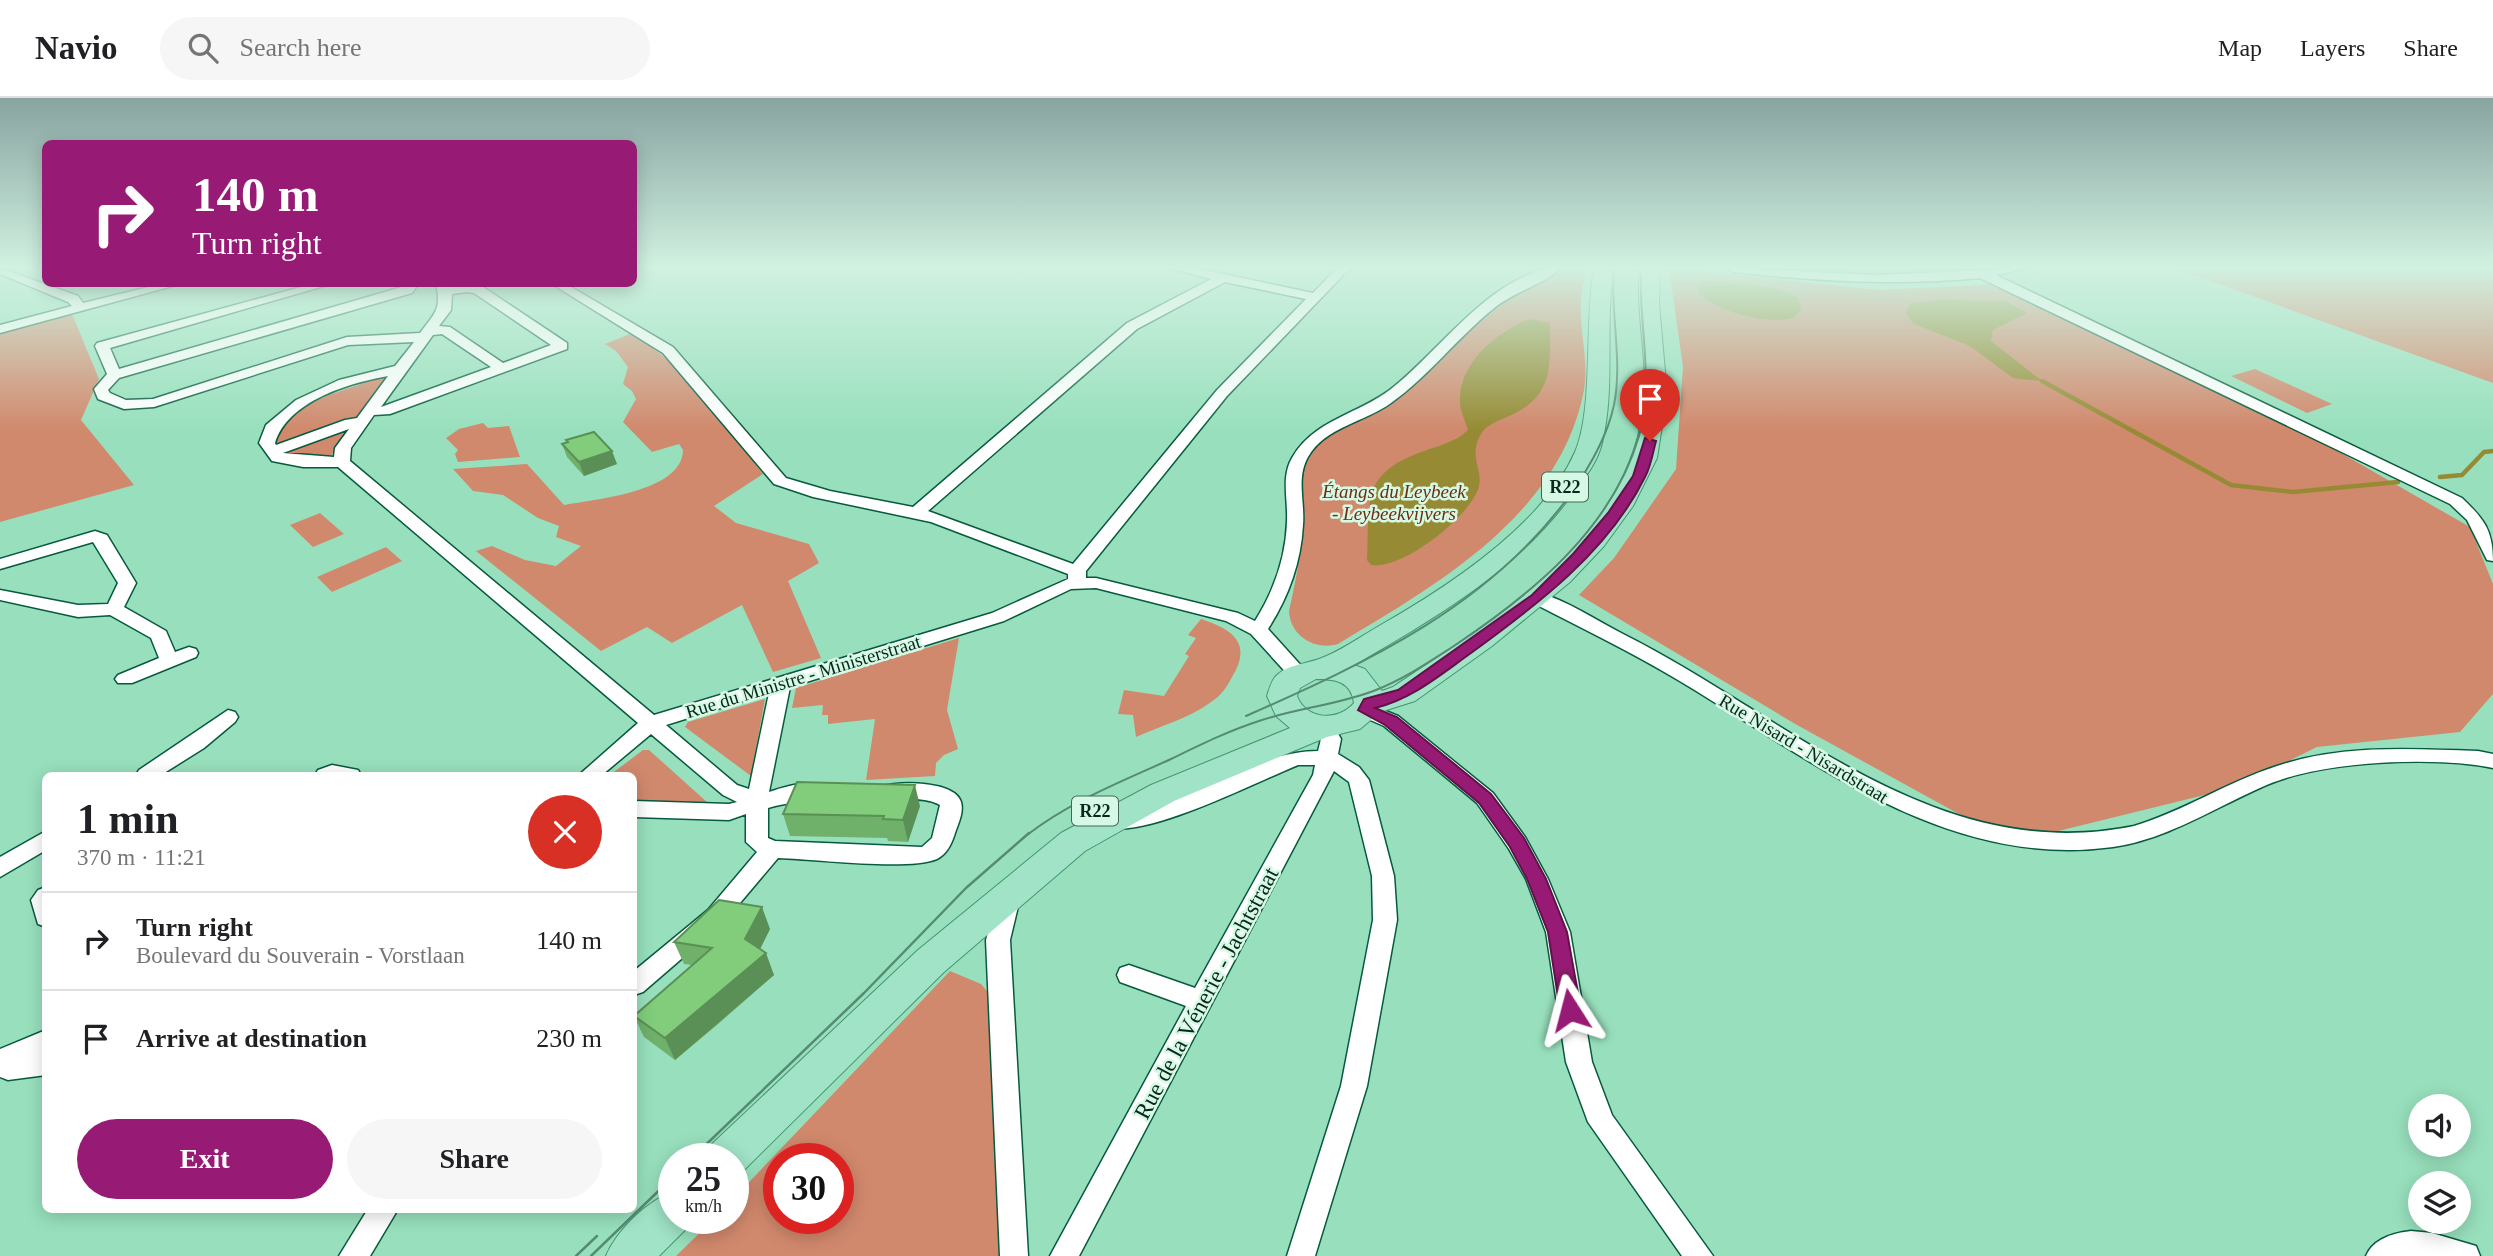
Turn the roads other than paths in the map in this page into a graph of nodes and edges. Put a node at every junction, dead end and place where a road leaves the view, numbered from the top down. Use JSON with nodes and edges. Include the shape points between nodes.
{"nodes":[{"id":1,"x":27,"y":322,"type":"edge"},
{"id":2,"x":186,"y":322,"type":"edge"},
{"id":3,"x":295,"y":322,"type":"edge"},
{"id":4,"x":435,"y":322,"type":"edge"},
{"id":5,"x":526,"y":322,"type":"edge"},
{"id":6,"x":621,"y":322,"type":"edge"},
{"id":7,"x":1140,"y":322,"type":"edge"},
{"id":8,"x":1291,"y":322,"type":"edge"},
{"id":9,"x":1471,"y":322,"type":"edge"},
{"id":10,"x":1600,"y":322,"type":"edge"},
{"id":11,"x":1651,"y":322,"type":"edge"},
{"id":12,"x":2084,"y":322,"type":"edge"},
{"id":13,"x":0,"y":329,"type":"edge"},
{"id":14,"x":427,"y":334,"type":"junction"},
{"id":15,"x":501,"y":368,"type":"junction"},
{"id":16,"x":400,"y":370,"type":"junction"},
{"id":17,"x":114,"y":374,"type":"junction"},
{"id":18,"x":365,"y":417,"type":"junction"},
{"id":19,"x":272,"y":452,"type":"junction"},
{"id":20,"x":342,"y":462,"type":"junction"},
{"id":21,"x":916,"y":513,"type":"junction"},
{"id":22,"x":2493,"y":556,"type":"edge"},
{"id":23,"x":0,"y":564,"type":"edge"},
{"id":24,"x":1077,"y":577,"type":"junction"},
{"id":25,"x":0,"y":595,"type":"edge"},
{"id":26,"x":1537,"y":598,"type":"junction"},
{"id":27,"x":113,"y":608,"type":"junction"},
{"id":28,"x":1260,"y":626,"type":"junction"},
{"id":29,"x":189,"y":653,"type":"dead end"},
{"id":30,"x":169,"y":660,"type":"junction"},
{"id":31,"x":1311,"y":671,"type":"junction"},
{"id":32,"x":125,"y":680,"type":"dead end"},
{"id":33,"x":781,"y":682,"type":"junction"},
{"id":34,"x":1368,"y":706,"type":"junction"},
{"id":35,"x":228,"y":716,"type":"dead end"},
{"id":36,"x":652,"y":722,"type":"junction"},
{"id":37,"x":1317,"y":735,"type":"junction"},
{"id":38,"x":2488,"y":755,"type":"edge"},
{"id":39,"x":151,"y":772,"type":"edge"},
{"id":40,"x":593,"y":772,"type":"edge"},
{"id":41,"x":845,"y":791,"type":"edge"},
{"id":42,"x":870,"y":791,"type":"edge"},
{"id":43,"x":757,"y":801,"type":"junction"},
{"id":44,"x":637,"y":809,"type":"edge"},
{"id":45,"x":42,"y":841,"type":"edge"},
{"id":46,"x":782,"y":849,"type":"junction"},
{"id":47,"x":0,"y":867,"type":"edge"},
{"id":48,"x":1010,"y":895,"type":"junction"},
{"id":49,"x":931,"y":961,"type":"junction"},
{"id":50,"x":1129,"y":975,"type":"dead end"},
{"id":51,"x":637,"y":982,"type":"edge"},
{"id":52,"x":1202,"y":1001,"type":"junction"},
{"id":53,"x":42,"y":1043,"type":"edge"},
{"id":54,"x":3,"y":1060,"type":"edge"},
{"id":55,"x":42,"y":1065,"type":"edge"},
{"id":56,"x":743,"y":1143,"type":"edge"},
{"id":57,"x":381,"y":1213,"type":"edge"},
{"id":58,"x":658,"y":1227,"type":"edge"},
{"id":59,"x":1018,"y":1254,"type":"edge"},
{"id":60,"x":353,"y":1256,"type":"edge"},
{"id":61,"x":628,"y":1256,"type":"edge"},
{"id":62,"x":1063,"y":1256,"type":"edge"},
{"id":63,"x":1301,"y":1256,"type":"edge"},
{"id":64,"x":1699,"y":1256,"type":"edge"},
{"id":65,"x":2380,"y":1256,"type":"edge"},
{"id":66,"x":2466,"y":1256,"type":"edge"}],
"edges":[{"from":1,"to":13,"type":"street"},
{"from":2,"to":17,"type":"street","via":[[102,345]]},
{"from":3,"to":17,"type":"street"},
{"from":4,"to":14,"type":"street"},
{"from":5,"to":15,"type":"street","via":[[562,346]]},
{"from":6,"to":21,"type":"street","via":[[668,350],[780,481]]},
{"from":7,"to":21,"type":"street"},
{"from":8,"to":24,"type":"street","via":[[1222,393]]},
{"from":9,"to":28,"type":"street","via":[[1383,402],[1326,429],[1300,457],[1294,473],[1295,527],[1290,557],[1280,595]]},
{"from":10,"to":31,"type":"main road","number":"R22","via":[[1591,442],[1571,480],[1526,535],[1459,591],[1394,632]]},
{"from":11,"to":26,"type":"main road","number":"R22","via":[[1658,384],[1639,476],[1613,516]]},
{"from":12,"to":22,"type":"street","via":[[2442,494],[2474,518]]},
{"from":14,"to":15,"type":"street","via":[[445,330]]},
{"from":14,"to":16,"type":"street"},
{"from":14,"to":17,"type":"street","via":[[347,341],[154,403],[124,405],[103,396],[101,389]]},
{"from":15,"to":18,"type":"street"},
{"from":16,"to":18,"type":"street"},
{"from":16,"to":19,"type":"street","via":[[374,375],[287,410],[267,436]]},
{"from":18,"to":19,"type":"street"},
{"from":18,"to":20,"type":"street","via":[[343,448]]},
{"from":19,"to":20,"type":"street","via":[[288,461]]},
{"from":20,"to":36,"type":"street"},
{"from":21,"to":24,"type":"street","via":[[987,534]]},
{"from":23,"to":27,"type":"street","via":[[95,536],[127,583]]},
{"from":24,"to":28,"type":"street"},
{"from":24,"to":33,"type":"street","name":"Rue du Ministre - Ministerstraat","via":[[1012,612]]},
{"from":25,"to":27,"type":"street","via":[[78,611]]},
{"from":26,"to":34,"type":"main road","number":"R22","via":[[1404,694]]},
{"from":26,"to":38,"type":"street","name":"Rue Nisard - Nisardstraat","via":[[1665,663],[1871,792],[1931,817],[1994,835],[2068,844],[2114,838],[2161,828],[2237,788],[2304,766],[2379,757]]},
{"from":27,"to":30,"type":"street","via":[[159,635]]},
{"from":28,"to":31,"type":"street","via":[[1270,626]]},
{"from":29,"to":30,"type":"street"},
{"from":30,"to":32,"type":"street"},
{"from":31,"to":34,"type":"main road","via":[[1340,670],[1358,678],[1367,689]]},
{"from":31,"to":37,"type":"main road","via":[[1287,682],[1282,696],[1288,711]]},
{"from":33,"to":36,"type":"street","name":"Rue du Ministre - Ministerstraat"},
{"from":33,"to":43,"type":"street"},
{"from":34,"to":37,"type":"main road","number":"R22","via":[[1351,722]]},
{"from":34,"to":64,"type":"street","via":[[1485,798],[1517,843],[1558,932],[1579,1062],[1601,1122]]},
{"from":35,"to":39,"type":"street","via":[[197,743]]},
{"from":36,"to":40,"type":"street"},
{"from":36,"to":43,"type":"street","via":[[730,790]]},
{"from":37,"to":48,"type":"main road","number":"R22","via":[[1108,821],[1045,862]]},
{"from":37,"to":49,"type":"main road","number":"R22","via":[[1128,792],[1092,813],[1012,872],[953,929]]},
{"from":37,"to":52,"type":"street","name":"Rue de la Vénerie - Jachtstraat","via":[[1323,775]]},
{"from":37,"to":63,"type":"street","via":[[1359,780],[1383,876],[1385,920],[1354,1086]]},
{"from":41,"to":43,"type":"street","via":[[790,793]]},
{"from":42,"to":46,"type":"street","via":[[944,796],[952,808],[942,844],[928,855],[914,856]]},
{"from":43,"to":44,"type":"street","via":[[729,812]]},
{"from":43,"to":46,"type":"street","via":[[757,842]]},
{"from":45,"to":47,"type":"street"},
{"from":46,"to":51,"type":"street","via":[[716,916]]},
{"from":48,"to":49,"type":"main road","number":"R22","via":[[967,937]]},
{"from":48,"to":59,"type":"street","via":[[998,940]]},
{"from":49,"to":56,"type":"main road","number":"R22"},
{"from":50,"to":52,"type":"street"},
{"from":52,"to":62,"type":"street","name":"Rue de la Vénerie - Jachtstraat"},
{"from":53,"to":54,"type":"street"},
{"from":54,"to":55,"type":"street","via":[[8,1069]]},
{"from":57,"to":60,"type":"street"},
{"from":58,"to":61,"type":"main road"},
{"from":65,"to":66,"type":"street","via":[[2392,1246],[2420,1244]]}]}
